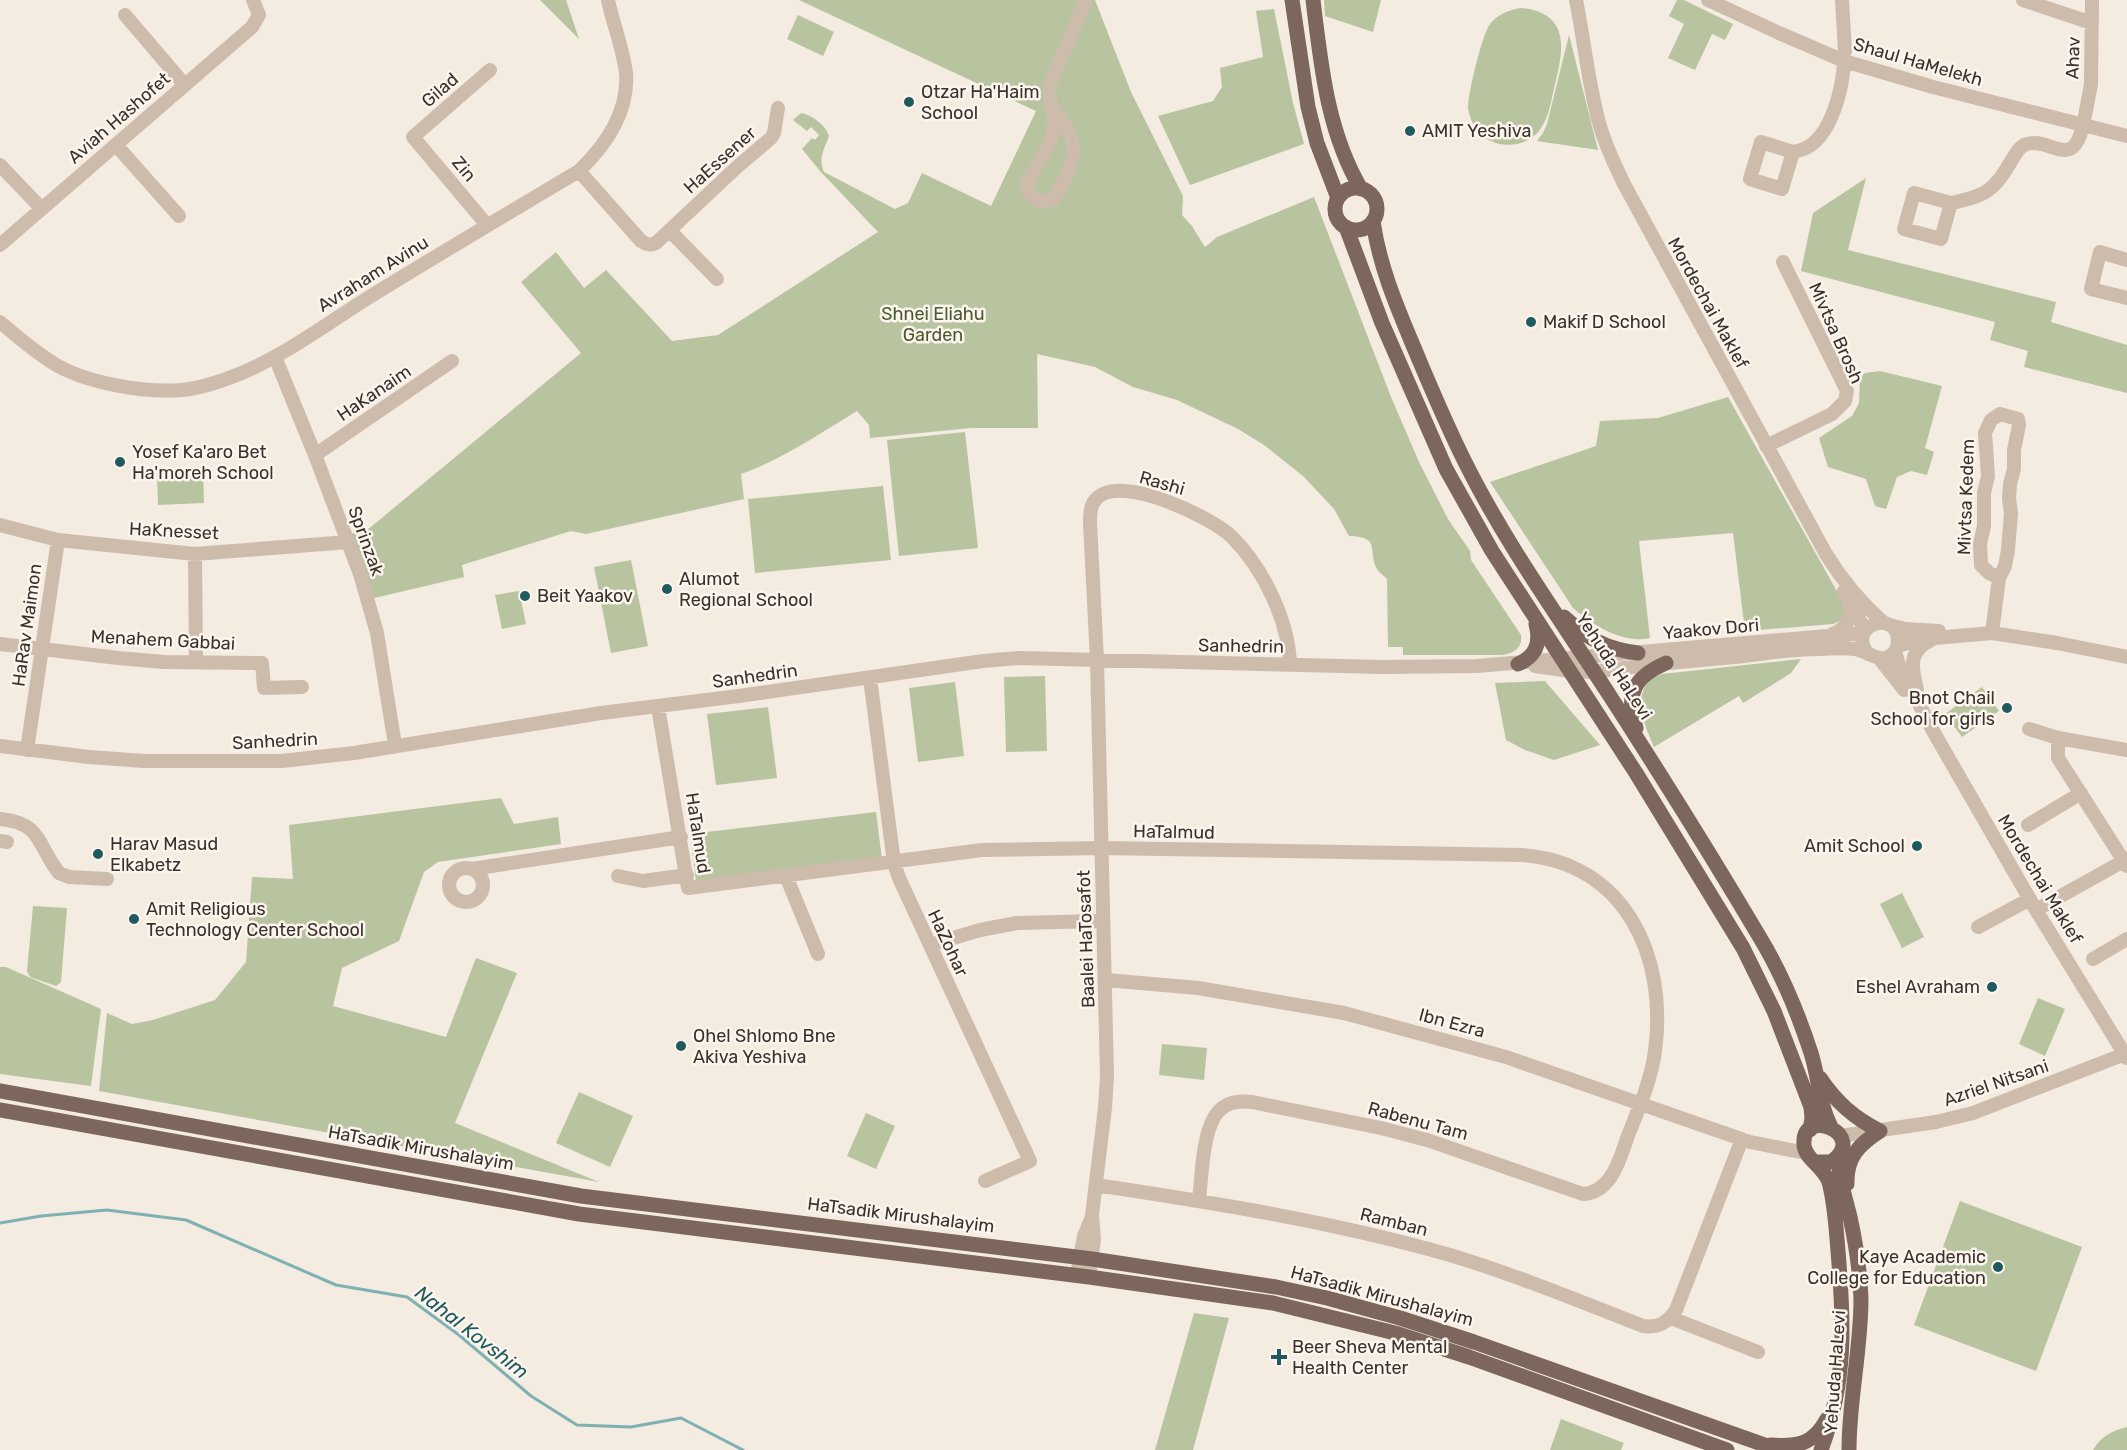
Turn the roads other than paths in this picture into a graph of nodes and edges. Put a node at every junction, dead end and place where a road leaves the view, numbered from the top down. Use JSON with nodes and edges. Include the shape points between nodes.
{"nodes":[{"id":1,"x":253,"y":0,"type":"edge"},
{"id":2,"x":608,"y":0,"type":"edge"},
{"id":3,"x":1086,"y":0,"type":"edge"},
{"id":4,"x":1292,"y":0,"type":"edge"},
{"id":5,"x":1313,"y":0,"type":"edge"},
{"id":6,"x":1576,"y":0,"type":"edge"},
{"id":7,"x":1582,"y":0,"type":"edge"},
{"id":8,"x":1708,"y":0,"type":"edge"},
{"id":9,"x":1729,"y":0,"type":"edge"},
{"id":10,"x":1842,"y":0,"type":"edge"},
{"id":11,"x":2023,"y":0,"type":"edge"},
{"id":12,"x":2092,"y":0,"type":"edge"},
{"id":13,"x":125,"y":15,"type":"dead end"},
{"id":14,"x":2092,"y":23,"type":"junction"},
{"id":15,"x":1582,"y":31,"type":"junction"},
{"id":16,"x":1845,"y":56,"type":"junction"},
{"id":17,"x":490,"y":70,"type":"dead end"},
{"id":18,"x":184,"y":84,"type":"junction"},
{"id":19,"x":1050,"y":102,"type":"junction"},
{"id":20,"x":778,"y":108,"type":"dead end"},
{"id":21,"x":2084,"y":120,"type":"junction"},
{"id":22,"x":2127,"y":127,"type":"edge"},
{"id":23,"x":2127,"y":136,"type":"edge"},
{"id":24,"x":413,"y":137,"type":"joint"},
{"id":25,"x":116,"y":145,"type":"junction"},
{"id":26,"x":1793,"y":152,"type":"dead end"},
{"id":27,"x":0,"y":165,"type":"edge"},
{"id":28,"x":579,"y":171,"type":"junction"},
{"id":29,"x":1362,"y":189,"type":"junction"},
{"id":30,"x":1338,"y":198,"type":"junction"},
{"id":31,"x":1951,"y":203,"type":"dead end"},
{"id":32,"x":42,"y":209,"type":"junction"},
{"id":33,"x":179,"y":216,"type":"dead end"},
{"id":34,"x":1373,"y":221,"type":"junction"},
{"id":35,"x":487,"y":225,"type":"junction"},
{"id":36,"x":1346,"y":227,"type":"junction"},
{"id":37,"x":670,"y":231,"type":"junction"},
{"id":38,"x":0,"y":245,"type":"edge"},
{"id":39,"x":2127,"y":260,"type":"edge"},
{"id":40,"x":1783,"y":262,"type":"dead end"},
{"id":41,"x":717,"y":279,"type":"dead end"},
{"id":42,"x":2127,"y":298,"type":"edge"},
{"id":43,"x":2,"y":323,"type":"edge"},
{"id":44,"x":275,"y":357,"type":"junction"},
{"id":45,"x":452,"y":362,"type":"dead end"},
{"id":46,"x":1766,"y":446,"type":"junction"},
{"id":47,"x":315,"y":455,"type":"junction"},
{"id":48,"x":0,"y":525,"type":"edge"},
{"id":49,"x":58,"y":540,"type":"junction"},
{"id":50,"x":348,"y":542,"type":"junction"},
{"id":51,"x":195,"y":554,"type":"junction"},
{"id":52,"x":1840,"y":578,"type":"junction"},
{"id":53,"x":1999,"y":578,"type":"junction"},
{"id":54,"x":1845,"y":592,"type":"junction"},
{"id":55,"x":1551,"y":605,"type":"junction"},
{"id":56,"x":1533,"y":615,"type":"junction"},
{"id":57,"x":1887,"y":624,"type":"junction"},
{"id":58,"x":1864,"y":632,"type":"junction"},
{"id":59,"x":1992,"y":633,"type":"junction"},
{"id":60,"x":1961,"y":636,"type":"junction"},
{"id":61,"x":1827,"y":638,"type":"junction"},
{"id":62,"x":0,"y":644,"type":"edge"},
{"id":63,"x":1896,"y":648,"type":"junction"},
{"id":64,"x":42,"y":649,"type":"junction"},
{"id":65,"x":1638,"y":653,"type":"junction"},
{"id":66,"x":1874,"y":656,"type":"junction"},
{"id":67,"x":2127,"y":657,"type":"edge"},
{"id":68,"x":1586,"y":658,"type":"junction"},
{"id":69,"x":1097,"y":660,"type":"junction"},
{"id":70,"x":196,"y":662,"type":"junction"},
{"id":71,"x":1666,"y":663,"type":"junction"},
{"id":72,"x":1518,"y":664,"type":"junction"},
{"id":73,"x":1290,"y":665,"type":"junction"},
{"id":74,"x":1566,"y":665,"type":"junction"},
{"id":75,"x":1594,"y":672,"type":"junction"},
{"id":76,"x":870,"y":678,"type":"junction"},
{"id":77,"x":302,"y":687,"type":"dead end"},
{"id":78,"x":658,"y":707,"type":"junction"},
{"id":79,"x":1923,"y":711,"type":"junction"},
{"id":80,"x":2029,"y":729,"type":"dead end"},
{"id":81,"x":2058,"y":738,"type":"junction"},
{"id":82,"x":1640,"y":742,"type":"junction"},
{"id":83,"x":395,"y":745,"type":"junction"},
{"id":84,"x":0,"y":746,"type":"edge"},
{"id":85,"x":27,"y":750,"type":"junction"},
{"id":86,"x":2127,"y":750,"type":"edge"},
{"id":87,"x":2081,"y":794,"type":"junction"},
{"id":88,"x":0,"y":819,"type":"edge"},
{"id":89,"x":2028,"y":825,"type":"dead end"},
{"id":90,"x":681,"y":837,"type":"junction"},
{"id":91,"x":1101,"y":849,"type":"junction"},
{"id":92,"x":2126,"y":862,"type":"edge"},
{"id":93,"x":894,"y":863,"type":"junction"},
{"id":94,"x":472,"y":869,"type":"dead end"},
{"id":95,"x":687,"y":875,"type":"junction"},
{"id":96,"x":618,"y":876,"type":"dead end"},
{"id":97,"x":786,"y":876,"type":"junction"},
{"id":98,"x":107,"y":879,"type":"dead end"},
{"id":99,"x":2033,"y":905,"type":"junction"},
{"id":100,"x":1102,"y":921,"type":"junction"},
{"id":101,"x":1978,"y":927,"type":"dead end"},
{"id":102,"x":2127,"y":939,"type":"edge"},
{"id":103,"x":930,"y":945,"type":"junction"},
{"id":104,"x":818,"y":954,"type":"dead end"},
{"id":105,"x":2093,"y":959,"type":"dead end"},
{"id":106,"x":1106,"y":980,"type":"junction"},
{"id":107,"x":2126,"y":1056,"type":"edge"},
{"id":108,"x":1815,"y":1070,"type":"junction"},
{"id":109,"x":0,"y":1091,"type":"edge"},
{"id":110,"x":1642,"y":1103,"type":"junction"},
{"id":111,"x":0,"y":1110,"type":"edge"},
{"id":112,"x":1835,"y":1131,"type":"junction"},
{"id":113,"x":1880,"y":1131,"type":"junction"},
{"id":114,"x":1808,"y":1132,"type":"junction"},
{"id":115,"x":1742,"y":1139,"type":"junction"},
{"id":116,"x":1777,"y":1148,"type":"junction"},
{"id":117,"x":1839,"y":1155,"type":"junction"},
{"id":118,"x":1810,"y":1157,"type":"junction"},
{"id":119,"x":985,"y":1181,"type":"dead end"},
{"id":120,"x":1096,"y":1185,"type":"junction"},
{"id":121,"x":1199,"y":1200,"type":"junction"},
{"id":122,"x":1848,"y":1211,"type":"junction"},
{"id":123,"x":1086,"y":1258,"type":"junction"},
{"id":124,"x":1083,"y":1276,"type":"junction"},
{"id":125,"x":1671,"y":1318,"type":"junction"},
{"id":126,"x":1758,"y":1352,"type":"dead end"},
{"id":127,"x":1836,"y":1403,"type":"junction"},
{"id":128,"x":1851,"y":1410,"type":"junction"},
{"id":129,"x":1759,"y":1444,"type":"junction"},
{"id":130,"x":1727,"y":1450,"type":"edge"},
{"id":131,"x":1779,"y":1450,"type":"edge"},
{"id":132,"x":1821,"y":1450,"type":"edge"},
{"id":133,"x":1850,"y":1450,"type":"edge"},
{"id":134,"x":1862,"y":1450,"type":"edge"}],
"edges":[{"from":1,"to":18,"type":"street","name":"Aviah Hashofet","via":[[259,15],[252,27]]},
{"from":2,"to":28,"type":"street","name":"Avraham Avinu","via":[[626,74],[623,102],[607,140]]},
{"from":3,"to":19,"type":"street","via":[[1052,78]]},
{"from":4,"to":30,"type":"main road","via":[[1308,107]]},
{"from":5,"to":29,"type":"main road","via":[[1336,138]]},
{"from":6,"to":15,"type":"street","name":"Mordechai Maklef"},
{"from":7,"to":15,"type":"street","name":"Mordechai Maklef"},
{"from":8,"to":16,"type":"street","name":"Shaul HaMelekh","via":[[1804,45]]},
{"from":9,"to":16,"type":"street","name":"Shaul HaMelekh"},
{"from":10,"to":16,"type":"street"},
{"from":11,"to":14,"type":"street"},
{"from":12,"to":14,"type":"street","name":"Ahav"},
{"from":13,"to":18,"type":"street"},
{"from":14,"to":21,"type":"street","name":"Ahav","via":[[2091,84]]},
{"from":15,"to":46,"type":"street","name":"Mordechai Maklef","via":[[1593,98],[1610,154]]},
{"from":16,"to":21,"type":"street","name":"Shaul HaMelekh"},
{"from":16,"to":26,"type":"street","via":[[1834,111],[1827,126],[1807,147]]},
{"from":17,"to":24,"type":"street","name":"Gilad"},
{"from":18,"to":25,"type":"street","name":"Aviah Hashofet"},
{"from":19,"to":19,"type":"street","via":[[1054,131],[1027,188],[1036,200],[1044,201],[1057,195],[1072,157],[1070,138]]},
{"from":20,"to":37,"type":"street","name":"HaEssener","via":[[771,138]]},
{"from":21,"to":22,"type":"street","name":"Shaul HaMelekh"},
{"from":21,"to":23,"type":"street","name":"Shaul HaMelekh"},
{"from":21,"to":31,"type":"street","via":[[2078,143],[2072,148],[2024,145],[2002,177],[1981,196]]},
{"from":24,"to":35,"type":"street","name":"Zin"},
{"from":25,"to":32,"type":"street","name":"Aviah Hashofet"},
{"from":25,"to":33,"type":"street"},
{"from":27,"to":32,"type":"street"},
{"from":28,"to":35,"type":"street","name":"Avraham Avinu"},
{"from":28,"to":37,"type":"street","name":"HaEssener","via":[[647,245]]},
{"from":29,"to":30,"type":"main road","via":[[1348,190]]},
{"from":29,"to":34,"type":"main road","via":[[1376,202]]},
{"from":30,"to":36,"type":"main road","via":[[1336,214]]},
{"from":32,"to":38,"type":"street","name":"Aviah Hashofet"},
{"from":34,"to":36,"type":"main road","via":[[1359,230]]},
{"from":34,"to":55,"type":"main road","name":"Yehuda HaLevi","via":[[1385,274],[1464,460]]},
{"from":35,"to":44,"type":"street","name":"Avraham Avinu"},
{"from":36,"to":56,"type":"main road","via":[[1382,323],[1446,469]]},
{"from":37,"to":41,"type":"street"},
{"from":39,"to":42,"type":"street","via":[[2100,252],[2091,289]]},
{"from":40,"to":46,"type":"street","name":"Mivtsa Brosh","via":[[1847,391],[1845,400],[1832,414]]},
{"from":43,"to":44,"type":"street","name":"Avraham Avinu","via":[[60,367],[130,387],[183,390],[244,372]]},
{"from":44,"to":47,"type":"street","name":"Sprinzak"},
{"from":45,"to":47,"type":"street","name":"HaKanaim"},
{"from":46,"to":52,"type":"street","name":"Mordechai Maklef"},
{"from":47,"to":50,"type":"street","name":"Sprinzak"},
{"from":48,"to":49,"type":"street","name":"HaKnesset"},
{"from":49,"to":51,"type":"street","name":"HaKnesset"},
{"from":49,"to":64,"type":"street","name":"HaRav Maimon"},
{"from":50,"to":51,"type":"street","name":"HaKnesset"},
{"from":50,"to":83,"type":"street","name":"Sprinzak","via":[[377,633]]},
{"from":51,"to":70,"type":"street"},
{"from":52,"to":54,"type":"street","name":"Mordechai Maklef"},
{"from":52,"to":57,"type":"street","name":"Mordechai Maklef"},
{"from":53,"to":53,"type":"street","name":"Mivtsa Kedem","via":[[2008,550],[2010,484],[2019,425],[2018,419],[2000,414],[1991,420],[1985,433],[1988,476],[1980,544],[1981,565]]},
{"from":53,"to":59,"type":"street","name":"Mivtsa Kedem"},
{"from":54,"to":58,"type":"street","name":"Mordechai Maklef"},
{"from":54,"to":61,"type":"street","via":[[1851,611],[1849,619],[1840,631]]},
{"from":55,"to":65,"type":"main road","via":[[1598,642]]},
{"from":55,"to":68,"type":"main road","name":"Yehuda HaLevi"},
{"from":56,"to":72,"type":"main road","via":[[1537,647],[1531,657]]},
{"from":56,"to":74,"type":"main road"},
{"from":57,"to":58,"type":"street","via":[[1874,624]]},
{"from":57,"to":60,"type":"street"},
{"from":57,"to":63,"type":"street","via":[[1897,634]]},
{"from":58,"to":61,"type":"street","name":"Yaakov Dori"},
{"from":58,"to":66,"type":"street","via":[[1862,644]]},
{"from":59,"to":60,"type":"street"},
{"from":59,"to":67,"type":"street"},
{"from":60,"to":63,"type":"street","via":[[1912,641]]},
{"from":60,"to":79,"type":"street","via":[[1931,640],[1914,657],[1913,670]]},
{"from":61,"to":65,"type":"street","name":"Yaakov Dori"},
{"from":62,"to":64,"type":"street","name":"Menahem Gabbai"},
{"from":63,"to":66,"type":"street","via":[[1885,658]]},
{"from":63,"to":79,"type":"street","name":"Mordechai Maklef","via":[[1899,665]]},
{"from":64,"to":70,"type":"street","name":"Menahem Gabbai"},
{"from":64,"to":85,"type":"street","name":"HaRav Maimon"},
{"from":65,"to":68,"type":"street","name":"Yaakov Dori"},
{"from":66,"to":71,"type":"street","name":"Yaakov Dori","via":[[1856,649],[1813,649]]},
{"from":66,"to":79,"type":"street","name":"Mordechai Maklef"},
{"from":68,"to":74,"type":"street","name":"Yaakov Dori"},
{"from":68,"to":75,"type":"main road","name":"Yehuda HaLevi"},
{"from":69,"to":73,"type":"street","name":"Sanhedrin"},
{"from":69,"to":73,"type":"street","name":"Rashi","via":[[1091,509],[1099,496],[1124,491],[1190,510],[1219,526],[1243,548],[1277,606],[1289,646]]},
{"from":69,"to":76,"type":"street","name":"Sanhedrin","via":[[1019,658]]},
{"from":69,"to":91,"type":"street","name":"Baalei HaTosafot"},
{"from":70,"to":77,"type":"street","name":"Menahem Gabbai","via":[[262,663],[264,688]]},
{"from":71,"to":75,"type":"street","name":"Yaakov Dori"},
{"from":71,"to":82,"type":"main road","via":[[1645,675],[1632,695],[1631,711]]},
{"from":72,"to":73,"type":"street","name":"Sanhedrin"},
{"from":72,"to":74,"type":"street","name":"Sanhedrin"},
{"from":74,"to":75,"type":"street","name":"Yaakov Dori"},
{"from":74,"to":114,"type":"main road","via":[[1743,948],[1774,1011],[1811,1107]]},
{"from":75,"to":82,"type":"main road","name":"Yehuda HaLevi"},
{"from":76,"to":78,"type":"street","name":"Sanhedrin"},
{"from":76,"to":93,"type":"street","name":"HaZohar"},
{"from":78,"to":83,"type":"street","name":"Sanhedrin"},
{"from":78,"to":90,"type":"street","name":"HaTalmud"},
{"from":79,"to":99,"type":"street","name":"Mordechai Maklef"},
{"from":80,"to":81,"type":"street"},
{"from":81,"to":86,"type":"street"},
{"from":81,"to":87,"type":"street","via":[[2058,758]]},
{"from":82,"to":108,"type":"main road","name":"Yehuda HaLevi","via":[[1761,938],[1792,1003]]},
{"from":83,"to":85,"type":"street","name":"Sanhedrin","via":[[291,760],[224,762],[144,761]]},
{"from":84,"to":85,"type":"street","name":"Sanhedrin"},
{"from":87,"to":89,"type":"street"},
{"from":87,"to":92,"type":"street"},
{"from":88,"to":98,"type":"street","via":[[19,822],[32,830],[59,873]]},
{"from":90,"to":94,"type":"street"},
{"from":90,"to":95,"type":"street","name":"HaTalmud"},
{"from":91,"to":93,"type":"street","name":"HaTalmud","via":[[982,850]]},
{"from":91,"to":100,"type":"street","name":"Baalei HaTosafot"},
{"from":91,"to":110,"type":"street","name":"HaTalmud","via":[[1522,855],[1544,856],[1576,867],[1610,891],[1621,904],[1642,939],[1649,960],[1657,1026]]},
{"from":92,"to":99,"type":"street"},
{"from":93,"to":97,"type":"street","name":"HaTalmud"},
{"from":93,"to":103,"type":"street","name":"HaZohar"},
{"from":95,"to":96,"type":"street","via":[[643,881]]},
{"from":95,"to":97,"type":"street","name":"HaTalmud","via":[[688,888]]},
{"from":97,"to":104,"type":"street"},
{"from":99,"to":101,"type":"street"},
{"from":99,"to":107,"type":"street","name":"Mordechai Maklef"},
{"from":100,"to":103,"type":"street","via":[[1017,923]]},
{"from":100,"to":106,"type":"street","name":"Baalei HaTosafot"},
{"from":102,"to":105,"type":"street"},
{"from":103,"to":119,"type":"street","name":"HaZohar","via":[[1030,1161]]},
{"from":106,"to":110,"type":"street","name":"Ibn Ezra","via":[[1198,988],[1344,1013],[1506,1057]]},
{"from":106,"to":120,"type":"street","name":"Baalei HaTosafot","via":[[1107,1076]]},
{"from":107,"to":113,"type":"street","name":"Azriel Nitsani","via":[[1973,1113]]},
{"from":108,"to":112,"type":"main road","name":"Yehuda HaLevi","via":[[1826,1116]]},
{"from":108,"to":113,"type":"main road","via":[[1845,1109]]},
{"from":109,"to":123,"type":"main road","name":"HaTsadik Mirushalayim","via":[[582,1196]]},
{"from":110,"to":115,"type":"street","name":"Ibn Ezra"},
{"from":110,"to":121,"type":"street","name":"Rabenu Tam","via":[[1613,1173],[1602,1189],[1583,1194],[1427,1140],[1240,1101],[1221,1108],[1212,1119]]},
{"from":111,"to":124,"type":"main road","name":"HaTsadik Mirushalayim","via":[[579,1214]]},
{"from":112,"to":113,"type":"street","name":"Azriel Nitsani"},
{"from":112,"to":114,"type":"main road","via":[[1820,1125]]},
{"from":112,"to":117,"type":"main road","via":[[1842,1142]]},
{"from":113,"to":122,"type":"main road","via":[[1852,1154],[1847,1177]]},
{"from":114,"to":116,"type":"street"},
{"from":114,"to":118,"type":"main road","via":[[1803,1143]]},
{"from":115,"to":116,"type":"street","name":"Ibn Ezra"},
{"from":115,"to":125,"type":"street"},
{"from":116,"to":118,"type":"street","name":"Ibn Ezra"},
{"from":117,"to":118,"type":"main road","via":[[1831,1162]]},
{"from":117,"to":122,"type":"main road","name":"Yehuda HaLevi","via":[[1838,1175]]},
{"from":118,"to":127,"type":"main road","name":"Yehuda HaLevi","via":[[1826,1176],[1833,1200],[1843,1328]]},
{"from":120,"to":121,"type":"street","name":"Ramban"},
{"from":120,"to":123,"type":"street","name":"Baalei HaTosafot","via":[[1094,1239]]},
{"from":121,"to":125,"type":"street","name":"Ramban","via":[[1309,1220],[1451,1256],[1643,1326],[1662,1325]]},
{"from":122,"to":128,"type":"main road","name":"Yehuda HaLevi","via":[[1861,1298]]},
{"from":123,"to":124,"type":"street","name":"Baalei HaTosafot"},
{"from":123,"to":129,"type":"main road","name":"HaTsadik Mirushalayim","via":[[1276,1287],[1380,1312]]},
{"from":124,"to":130,"type":"main road","name":"HaTsadik Mirushalayim","via":[[1252,1300],[1355,1322],[1469,1357]]},
{"from":125,"to":126,"type":"street"},
{"from":127,"to":129,"type":"main road","via":[[1818,1432],[1802,1444]]},
{"from":127,"to":132,"type":"main road","name":"Yehuda HaLevi"},
{"from":128,"to":133,"type":"main road","name":"Yehuda HaLevi"},
{"from":128,"to":134,"type":"main road"},
{"from":129,"to":131,"type":"main road","name":"HaTsadik Mirushalayim"}]}
